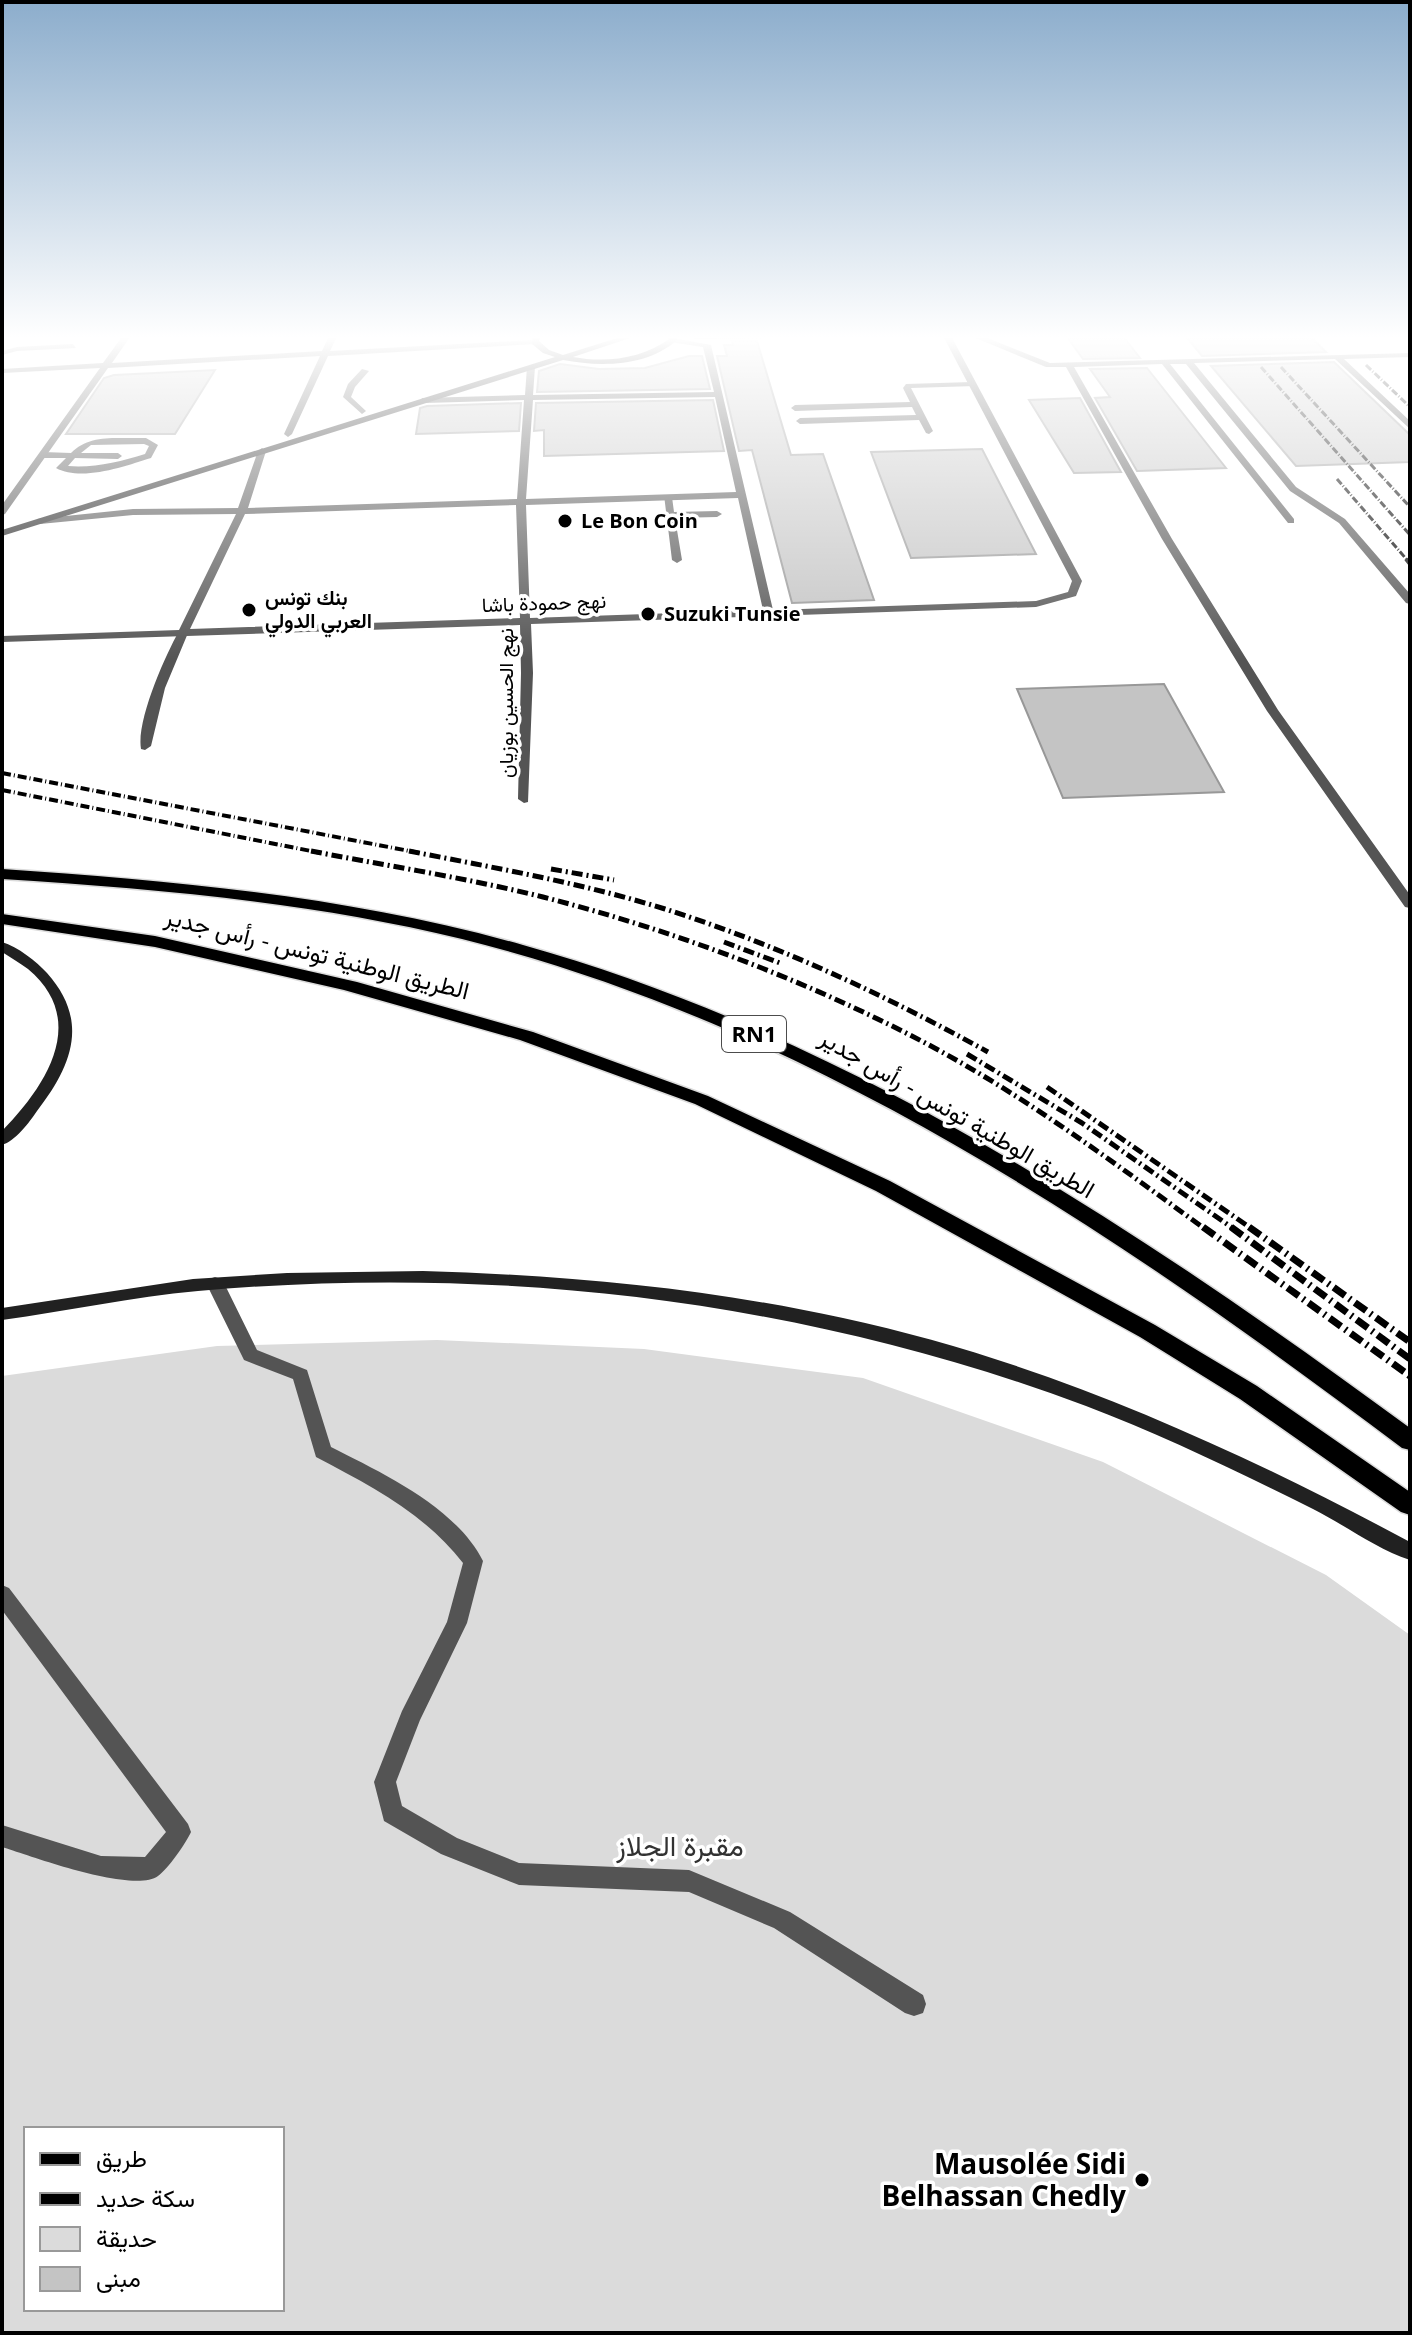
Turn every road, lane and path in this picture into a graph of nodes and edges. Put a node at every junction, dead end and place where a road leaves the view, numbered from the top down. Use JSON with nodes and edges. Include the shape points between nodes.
{"nodes":[{"id":1,"x":51,"y":443,"type":"edge"},
{"id":2,"x":89,"y":443,"type":"edge"},
{"id":3,"x":150,"y":443,"type":"edge"},
{"id":4,"x":259,"y":443,"type":"edge"},
{"id":5,"x":288,"y":443,"type":"edge"},
{"id":6,"x":524,"y":443,"type":"edge"},
{"id":7,"x":729,"y":443,"type":"edge"},
{"id":8,"x":1003,"y":443,"type":"edge"},
{"id":9,"x":1113,"y":443,"type":"edge"},
{"id":10,"x":1229,"y":443,"type":"edge"},
{"id":11,"x":1255,"y":443,"type":"edge"},
{"id":12,"x":262,"y":451,"type":"junction"},
{"id":13,"x":43,"y":455,"type":"junction"},
{"id":14,"x":71,"y":455,"type":"junction"},
{"id":15,"x":148,"y":456,"type":"junction"},
{"id":16,"x":742,"y":495,"type":"junction"},
{"id":17,"x":117,"y":497,"type":"junction"},
{"id":18,"x":667,"y":497,"type":"junction"},
{"id":19,"x":521,"y":503,"type":"junction"},
{"id":20,"x":242,"y":511,"type":"junction"},
{"id":21,"x":2,"y":512,"type":"edge"},
{"id":22,"x":133,"y":512,"type":"junction"},
{"id":23,"x":717,"y":514,"type":"dead end"},
{"id":24,"x":670,"y":515,"type":"junction"},
{"id":25,"x":40,"y":521,"type":"junction"},
{"id":26,"x":1291,"y":521,"type":"dead end"},
{"id":27,"x":2,"y":522,"type":"edge"},
{"id":28,"x":2,"y":533,"type":"edge"},
{"id":29,"x":677,"y":560,"type":"dead end"},
{"id":30,"x":1410,"y":601,"type":"edge"},
{"id":31,"x":769,"y":613,"type":"junction"},
{"id":32,"x":524,"y":622,"type":"junction"},
{"id":33,"x":183,"y":633,"type":"junction"},
{"id":34,"x":2,"y":639,"type":"edge"},
{"id":35,"x":145,"y":746,"type":"dead end"},
{"id":36,"x":524,"y":799,"type":"dead end"},
{"id":37,"x":2,"y":874,"type":"edge"},
{"id":38,"x":1410,"y":904,"type":"edge"},
{"id":39,"x":2,"y":919,"type":"edge"},
{"id":40,"x":2,"y":946,"type":"edge"},
{"id":41,"x":2,"y":1140,"type":"edge"},
{"id":42,"x":215,"y":1283,"type":"junction"},
{"id":43,"x":2,"y":1314,"type":"edge"},
{"id":44,"x":1410,"y":1441,"type":"edge"},
{"id":45,"x":1410,"y":1505,"type":"edge"},
{"id":46,"x":1410,"y":1552,"type":"edge"},
{"id":47,"x":2,"y":1594,"type":"edge"},
{"id":48,"x":2,"y":1836,"type":"edge"},
{"id":49,"x":914,"y":2004,"type":"dead end"}],
"edges":[{"from":1,"to":13,"type":"street"},
{"from":2,"to":14,"type":"street"},
{"from":3,"to":15,"type":"street","via":[[154,445]]},
{"from":4,"to":27,"type":"main road"},
{"from":5,"to":12,"type":"main road"},
{"from":6,"to":19,"type":"street","name":"نهج الحسين بوزيان"},
{"from":7,"to":16,"type":"street"},
{"from":8,"to":31,"type":"street","name":"نهج حمودة باشا","via":[[1077,581],[1072,594],[1036,604]]},
{"from":9,"to":38,"type":"street","via":[[1273,711]]},
{"from":10,"to":26,"type":"street"},
{"from":11,"to":30,"type":"street","via":[[1293,489],[1342,521]]},
{"from":12,"to":17,"type":"main road"},
{"from":12,"to":20,"type":"street"},
{"from":13,"to":14,"type":"street"},
{"from":13,"to":21,"type":"street"},
{"from":14,"to":15,"type":"street"},
{"from":14,"to":15,"type":"street","via":[[61,468]]},
{"from":16,"to":18,"type":"street"},
{"from":16,"to":31,"type":"street"},
{"from":17,"to":22,"type":"street","via":[[116,503]]},
{"from":17,"to":25,"type":"main road"},
{"from":18,"to":19,"type":"street"},
{"from":18,"to":24,"type":"street"},
{"from":19,"to":20,"type":"street"},
{"from":19,"to":32,"type":"street","name":"نهج الحسين بوزيان"},
{"from":20,"to":22,"type":"street"},
{"from":20,"to":33,"type":"street"},
{"from":22,"to":25,"type":"street"},
{"from":23,"to":24,"type":"street"},
{"from":24,"to":29,"type":"street"},
{"from":25,"to":28,"type":"main road"},
{"from":31,"to":32,"type":"street","name":"نهج حمودة باشا"},
{"from":32,"to":33,"type":"street","name":"نهج حمودة باشا"},
{"from":32,"to":36,"type":"street","name":"نهج الحسين بوزيان"},
{"from":33,"to":34,"type":"street","name":"نهج حمودة باشا"},
{"from":33,"to":35,"type":"street","via":[[160,684]]},
{"from":37,"to":44,"type":"main road","name":"الطريق الوطنية تونس - رأس جدير","number":"RN1","via":[[172,885],[418,924],[530,953],[660,996],[793,1051],[1040,1187],[1171,1271]]},
{"from":39,"to":45,"type":"main road","name":"الطريق الوطنية تونس - رأس جدير","via":[[162,940],[398,998],[654,1081],[834,1161],[1012,1255],[1222,1376]]},
{"from":40,"to":41,"type":"main road","via":[[40,969],[59,992],[65,1022],[64,1059],[44,1094]]},
{"from":42,"to":43,"type":"main road"},
{"from":42,"to":46,"type":"main road","via":[[324,1278],[550,1283],[762,1308],[852,1328],[985,1364],[1103,1406],[1235,1461]]},
{"from":42,"to":49,"type":"street","via":[[250,1355],[301,1375],[323,1452],[402,1493],[454,1533],[473,1561],[457,1623],[385,1782],[392,1813],[449,1846],[519,1874],[689,1881],[782,1920]]},
{"from":47,"to":48,"type":"street","via":[[180,1832],[150,1868],[101,1867]]}]}
